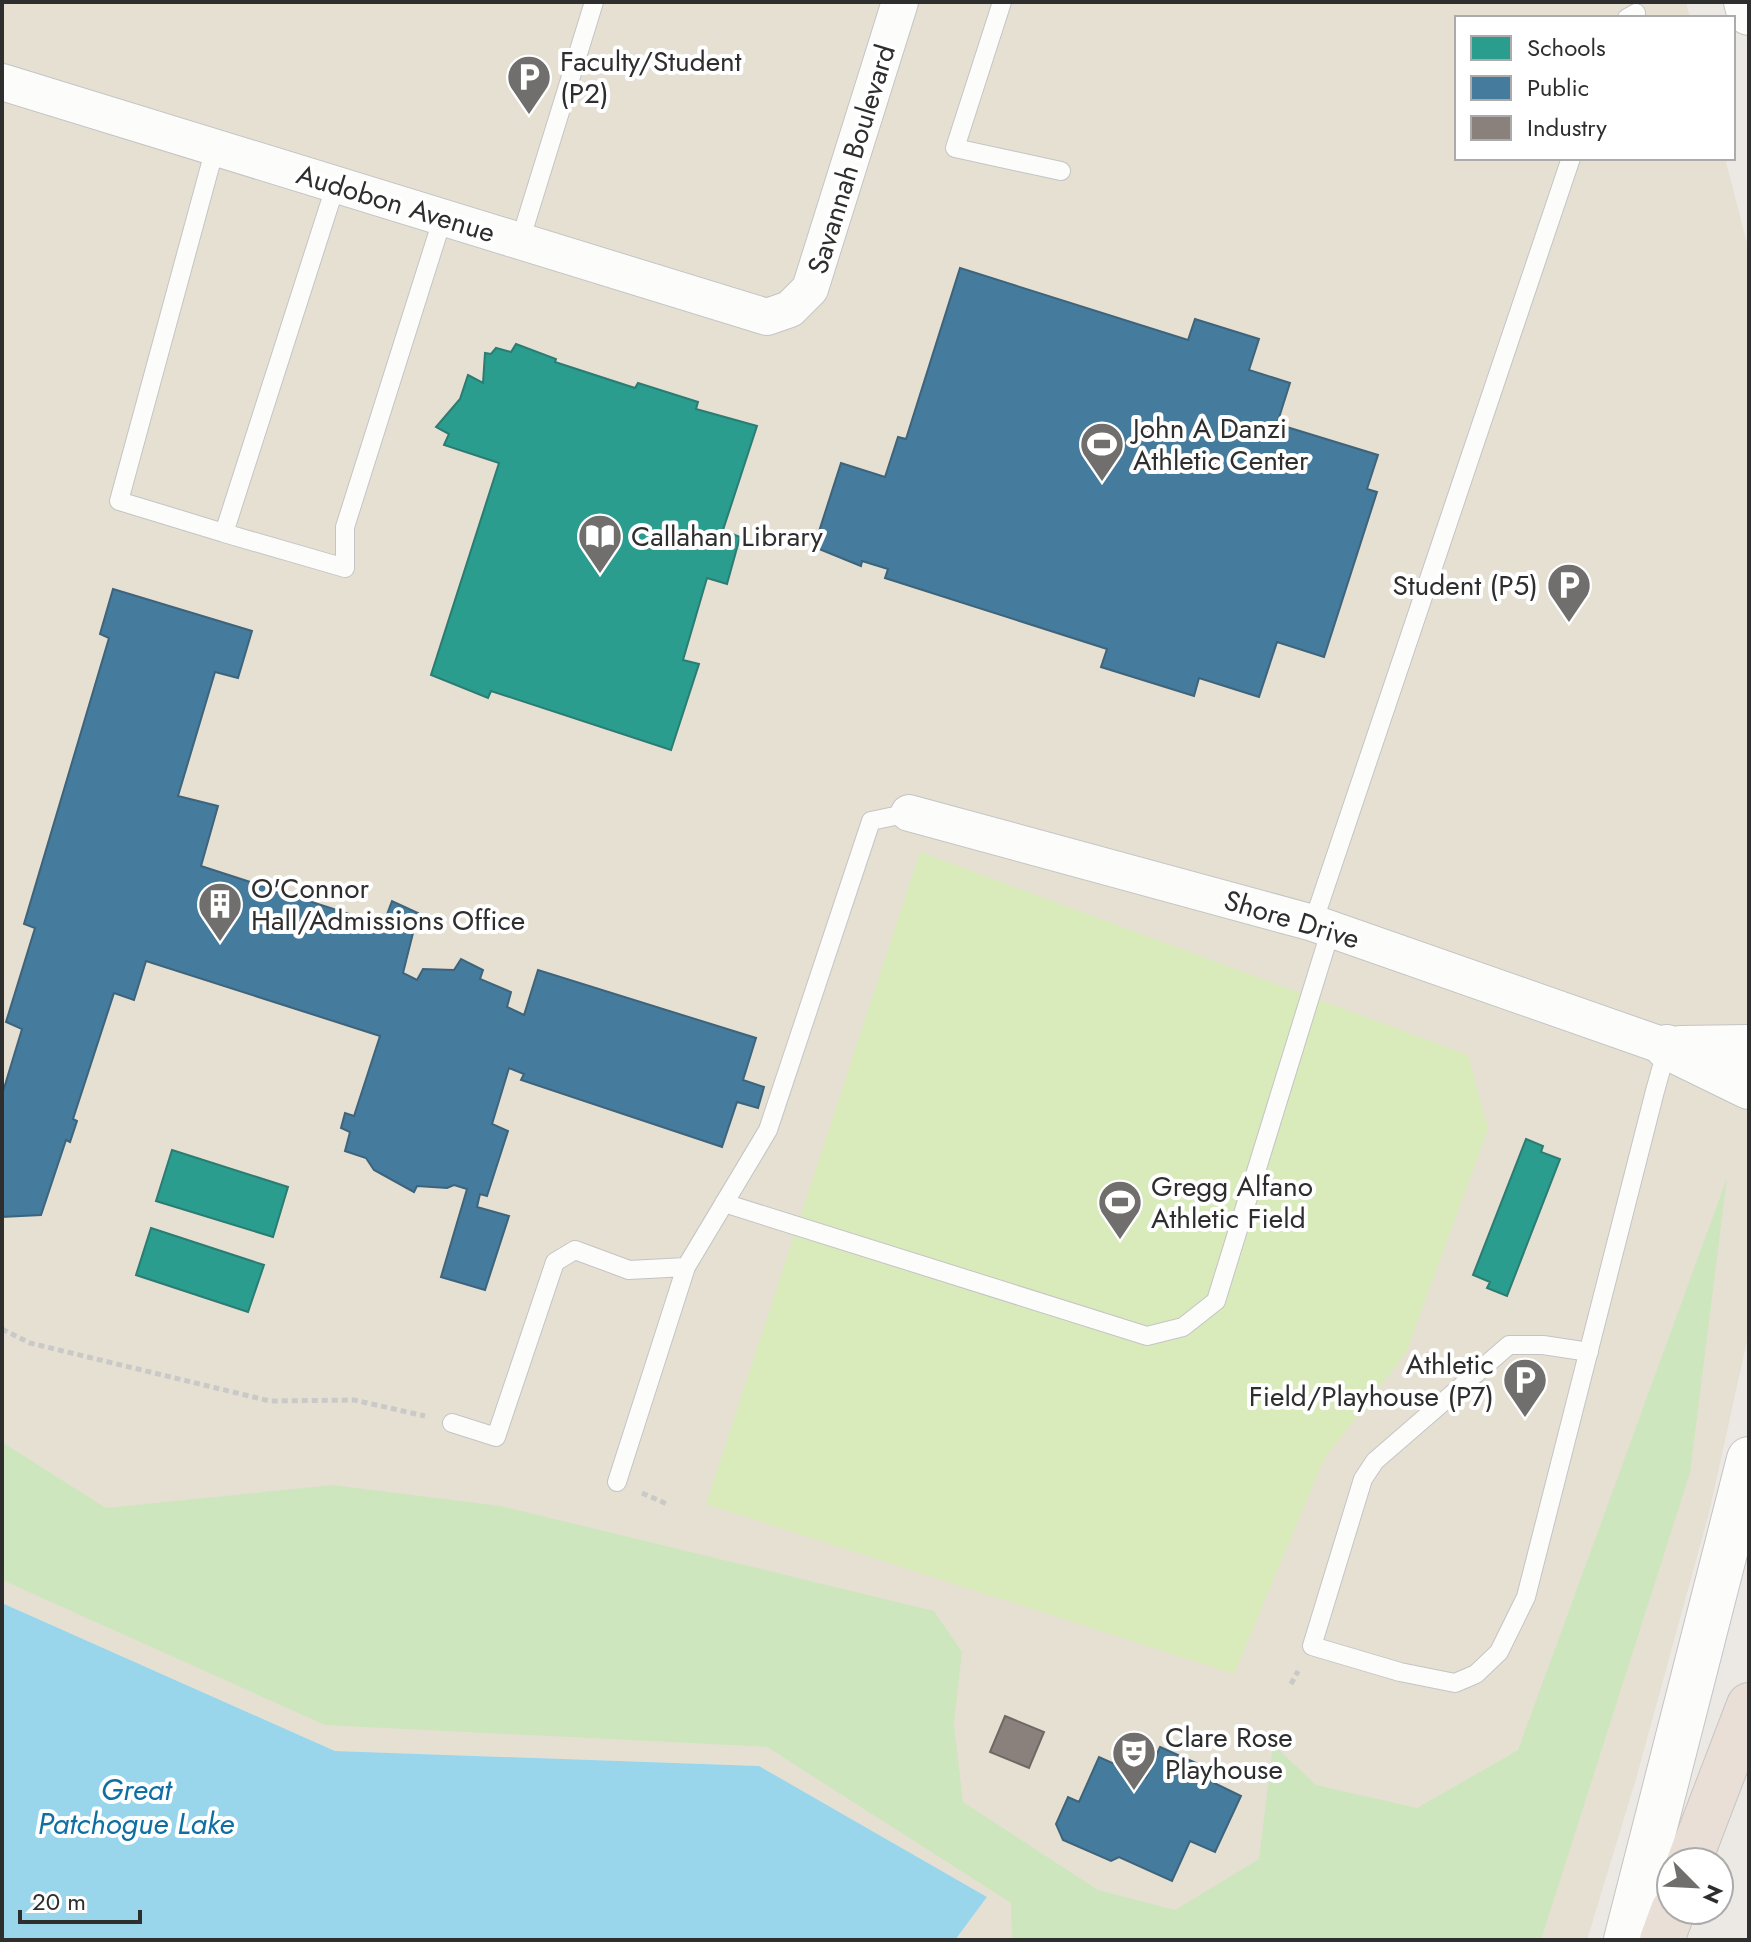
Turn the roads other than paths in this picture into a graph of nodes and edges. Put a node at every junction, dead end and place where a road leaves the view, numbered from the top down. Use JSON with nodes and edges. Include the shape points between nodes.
{"nodes":[{"id":1,"x":594,"y":2,"type":"edge"},
{"id":2,"x":900,"y":2,"type":"edge"},
{"id":3,"x":1002,"y":2,"type":"edge"},
{"id":4,"x":1746,"y":2,"type":"edge"},
{"id":5,"x":1749,"y":13,"type":"edge"},
{"id":6,"x":2,"y":82,"type":"edge"},
{"id":7,"x":215,"y":148,"type":"junction"},
{"id":8,"x":1570,"y":160,"type":"edge"},
{"id":9,"x":1061,"y":171,"type":"dead end"},
{"id":10,"x":336,"y":184,"type":"junction"},
{"id":11,"x":443,"y":217,"type":"junction"},
{"id":12,"x":520,"y":241,"type":"junction"},
{"id":13,"x":790,"y":309,"type":"joint"},
{"id":14,"x":224,"y":533,"type":"junction"},
{"id":15,"x":909,"y":813,"type":"joint"},
{"id":16,"x":1322,"y":926,"type":"junction"},
{"id":17,"x":1667,"y":1047,"type":"junction"},
{"id":18,"x":1749,"y":1047,"type":"edge"},
{"id":19,"x":1749,"y":1087,"type":"edge"},
{"id":20,"x":724,"y":1203,"type":"junction"},
{"id":21,"x":686,"y":1267,"type":"junction"},
{"id":22,"x":1589,"y":1352,"type":"junction"},
{"id":23,"x":452,"y":1423,"type":"road end"},
{"id":24,"x":1749,"y":1459,"type":"edge"},
{"id":25,"x":617,"y":1482,"type":"dead end"},
{"id":26,"x":1749,"y":1705,"type":"edge"},
{"id":27,"x":1695,"y":1846,"type":"edge"},
{"id":28,"x":1626,"y":1940,"type":"edge"}],
"edges":[{"from":1,"to":12,"type":"lane"},
{"from":2,"to":13,"type":"street","name":"Savannah Boulevard","via":[[810,289]]},
{"from":3,"to":9,"type":"lane","via":[[955,148]]},
{"from":4,"to":5,"type":"main road"},
{"from":6,"to":7,"type":"street","name":"Audobon Avenue"},
{"from":7,"to":10,"type":"street","name":"Audobon Avenue"},
{"from":7,"to":14,"type":"lane","via":[[119,501]]},
{"from":8,"to":16,"type":"lane"},
{"from":10,"to":11,"type":"street","name":"Audobon Avenue"},
{"from":10,"to":14,"type":"lane"},
{"from":11,"to":12,"type":"street","name":"Audobon Avenue"},
{"from":11,"to":14,"type":"lane","via":[[345,527],[345,568]]},
{"from":12,"to":13,"type":"street","name":"Audobon Avenue","via":[[767,317]]},
{"from":15,"to":16,"type":"street","name":"Shore Drive"},
{"from":15,"to":20,"type":"lane","via":[[871,821],[768,1130]]},
{"from":16,"to":17,"type":"street","name":"Shore Drive"},
{"from":16,"to":20,"type":"lane","via":[[1216,1301],[1183,1327],[1147,1336]]},
{"from":17,"to":18,"type":"main road"},
{"from":17,"to":19,"type":"main road"},
{"from":17,"to":22,"type":"lane"},
{"from":20,"to":21,"type":"lane"},
{"from":21,"to":23,"type":"lane","via":[[629,1270],[575,1250],[555,1262],[496,1437]]},
{"from":21,"to":25,"type":"lane"},
{"from":22,"to":22,"type":"lane","via":[[1526,1597],[1499,1652],[1476,1674],[1455,1683],[1312,1646],[1363,1479],[1375,1461],[1509,1345]]},
{"from":24,"to":28,"type":"main road"},
{"from":26,"to":27,"type":"highway"}]}
